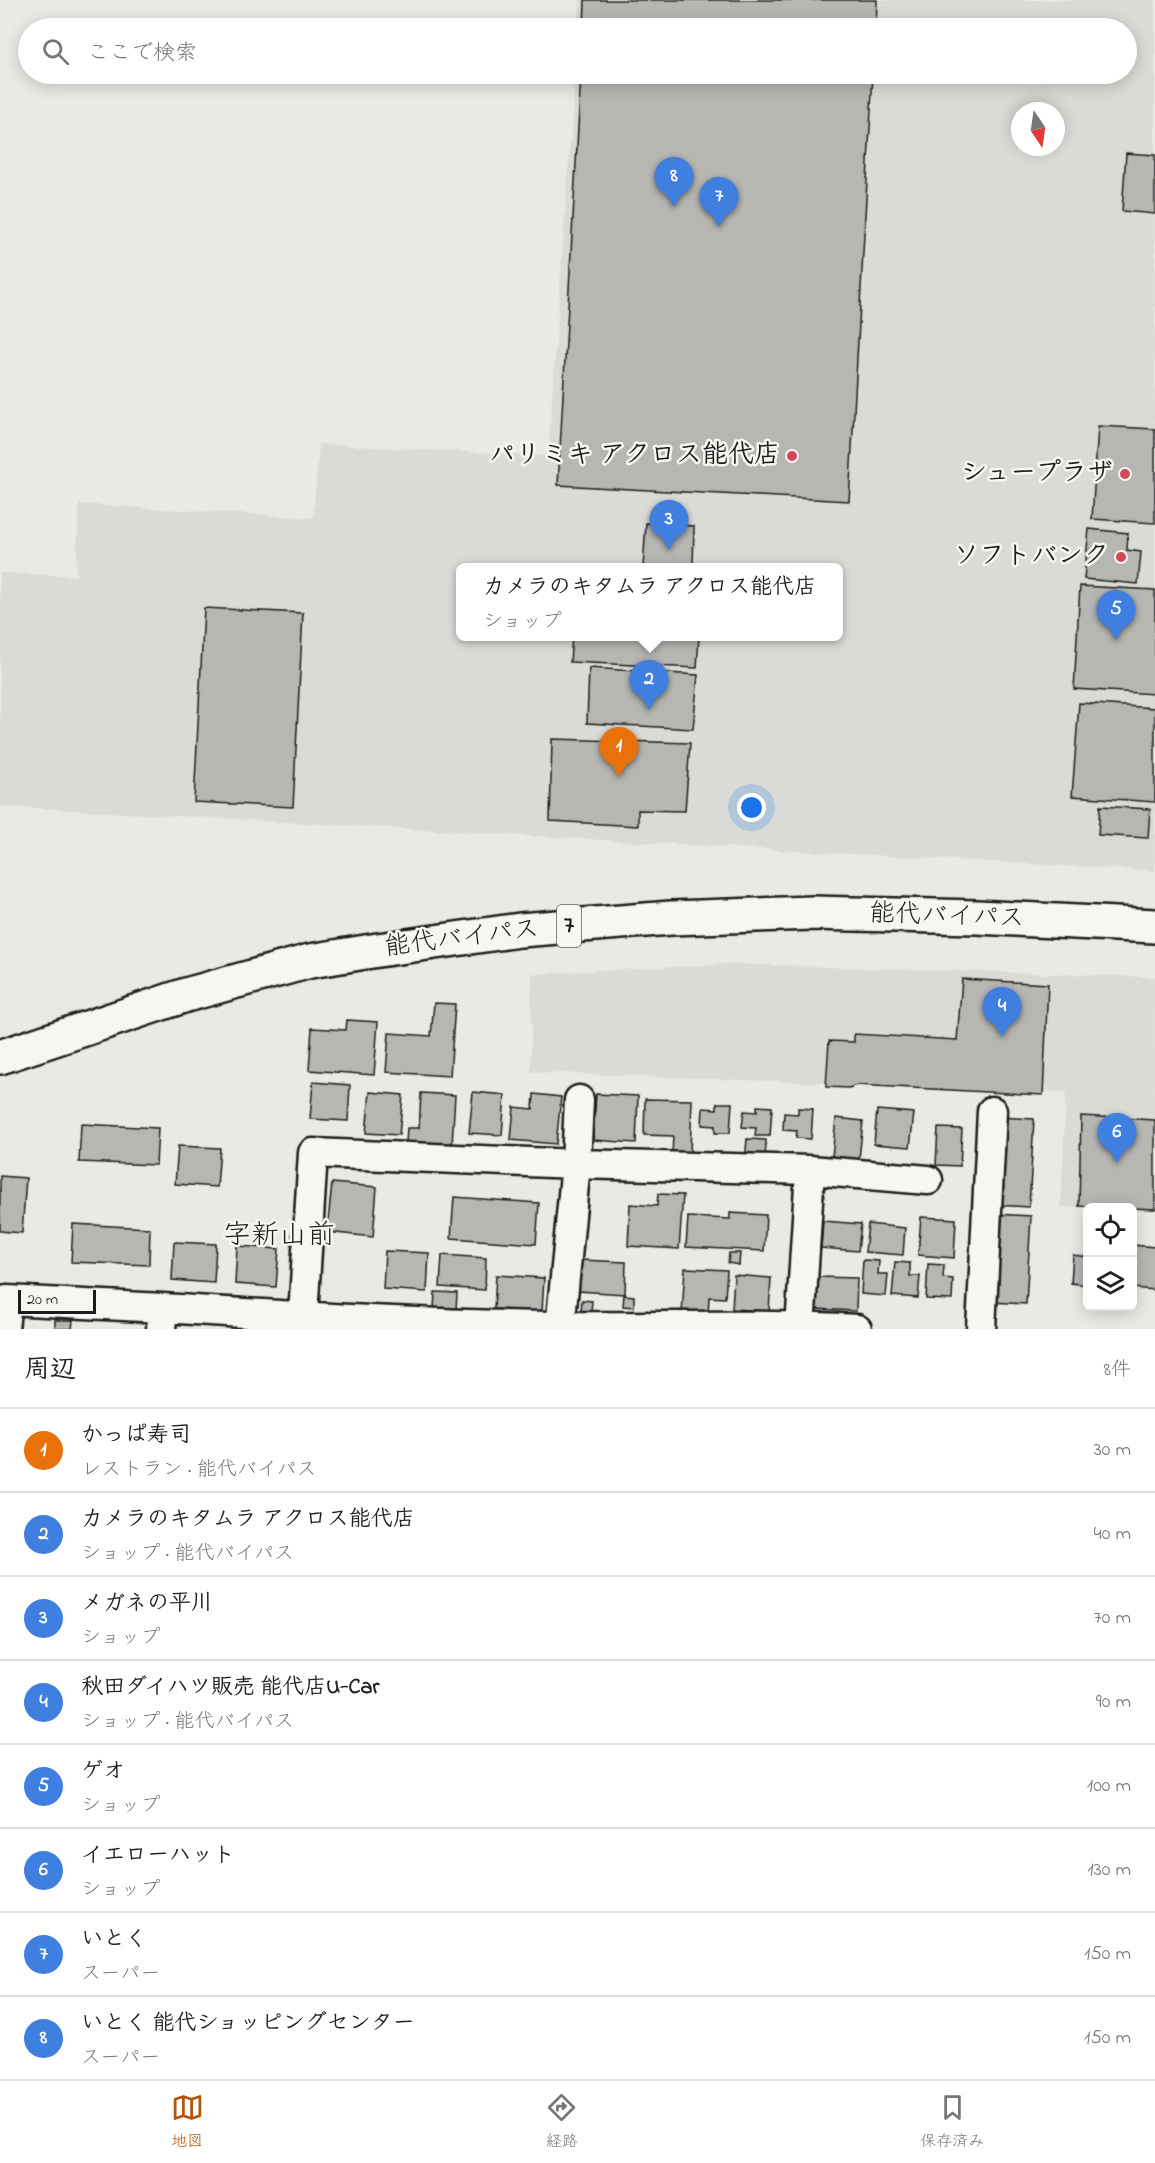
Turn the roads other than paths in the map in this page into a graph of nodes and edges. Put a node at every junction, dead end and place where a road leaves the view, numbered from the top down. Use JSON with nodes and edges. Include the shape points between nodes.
{"nodes":[{"id":1,"x":1155,"y":926,"type":"edge"},
{"id":2,"x":0,"y":1057,"type":"edge"},
{"id":3,"x":579,"y":1100,"type":"dead end"},
{"id":4,"x":992,"y":1111,"type":"dead end"},
{"id":5,"x":576,"y":1164,"type":"junction"},
{"id":6,"x":810,"y":1170,"type":"junction"},
{"id":7,"x":928,"y":1180,"type":"dead end"},
{"id":8,"x":303,"y":1316,"type":"junction"},
{"id":9,"x":162,"y":1319,"type":"edge"},
{"id":10,"x":800,"y":1327,"type":"edge"},
{"id":11,"x":560,"y":1328,"type":"edge"},
{"id":12,"x":4,"y":1329,"type":"edge"},
{"id":13,"x":857,"y":1329,"type":"edge"},
{"id":14,"x":981,"y":1329,"type":"edge"}],
"edges":[{"from":1,"to":2,"type":"highway","name":"能代バイパス","number":"7","via":[[812,913],[671,918],[520,930],[310,961],[186,995]]},
{"from":3,"to":5,"type":"street"},
{"from":4,"to":14,"type":"street"},
{"from":5,"to":6,"type":"street"},
{"from":5,"to":8,"type":"street","via":[[313,1153]]},
{"from":5,"to":11,"type":"street"},
{"from":6,"to":7,"type":"street"},
{"from":6,"to":10,"type":"street"},
{"from":8,"to":9,"type":"street"},
{"from":8,"to":11,"type":"street"},
{"from":9,"to":12,"type":"street","via":[[7,1300]]},
{"from":10,"to":11,"type":"street"},
{"from":10,"to":13,"type":"street"}]}
